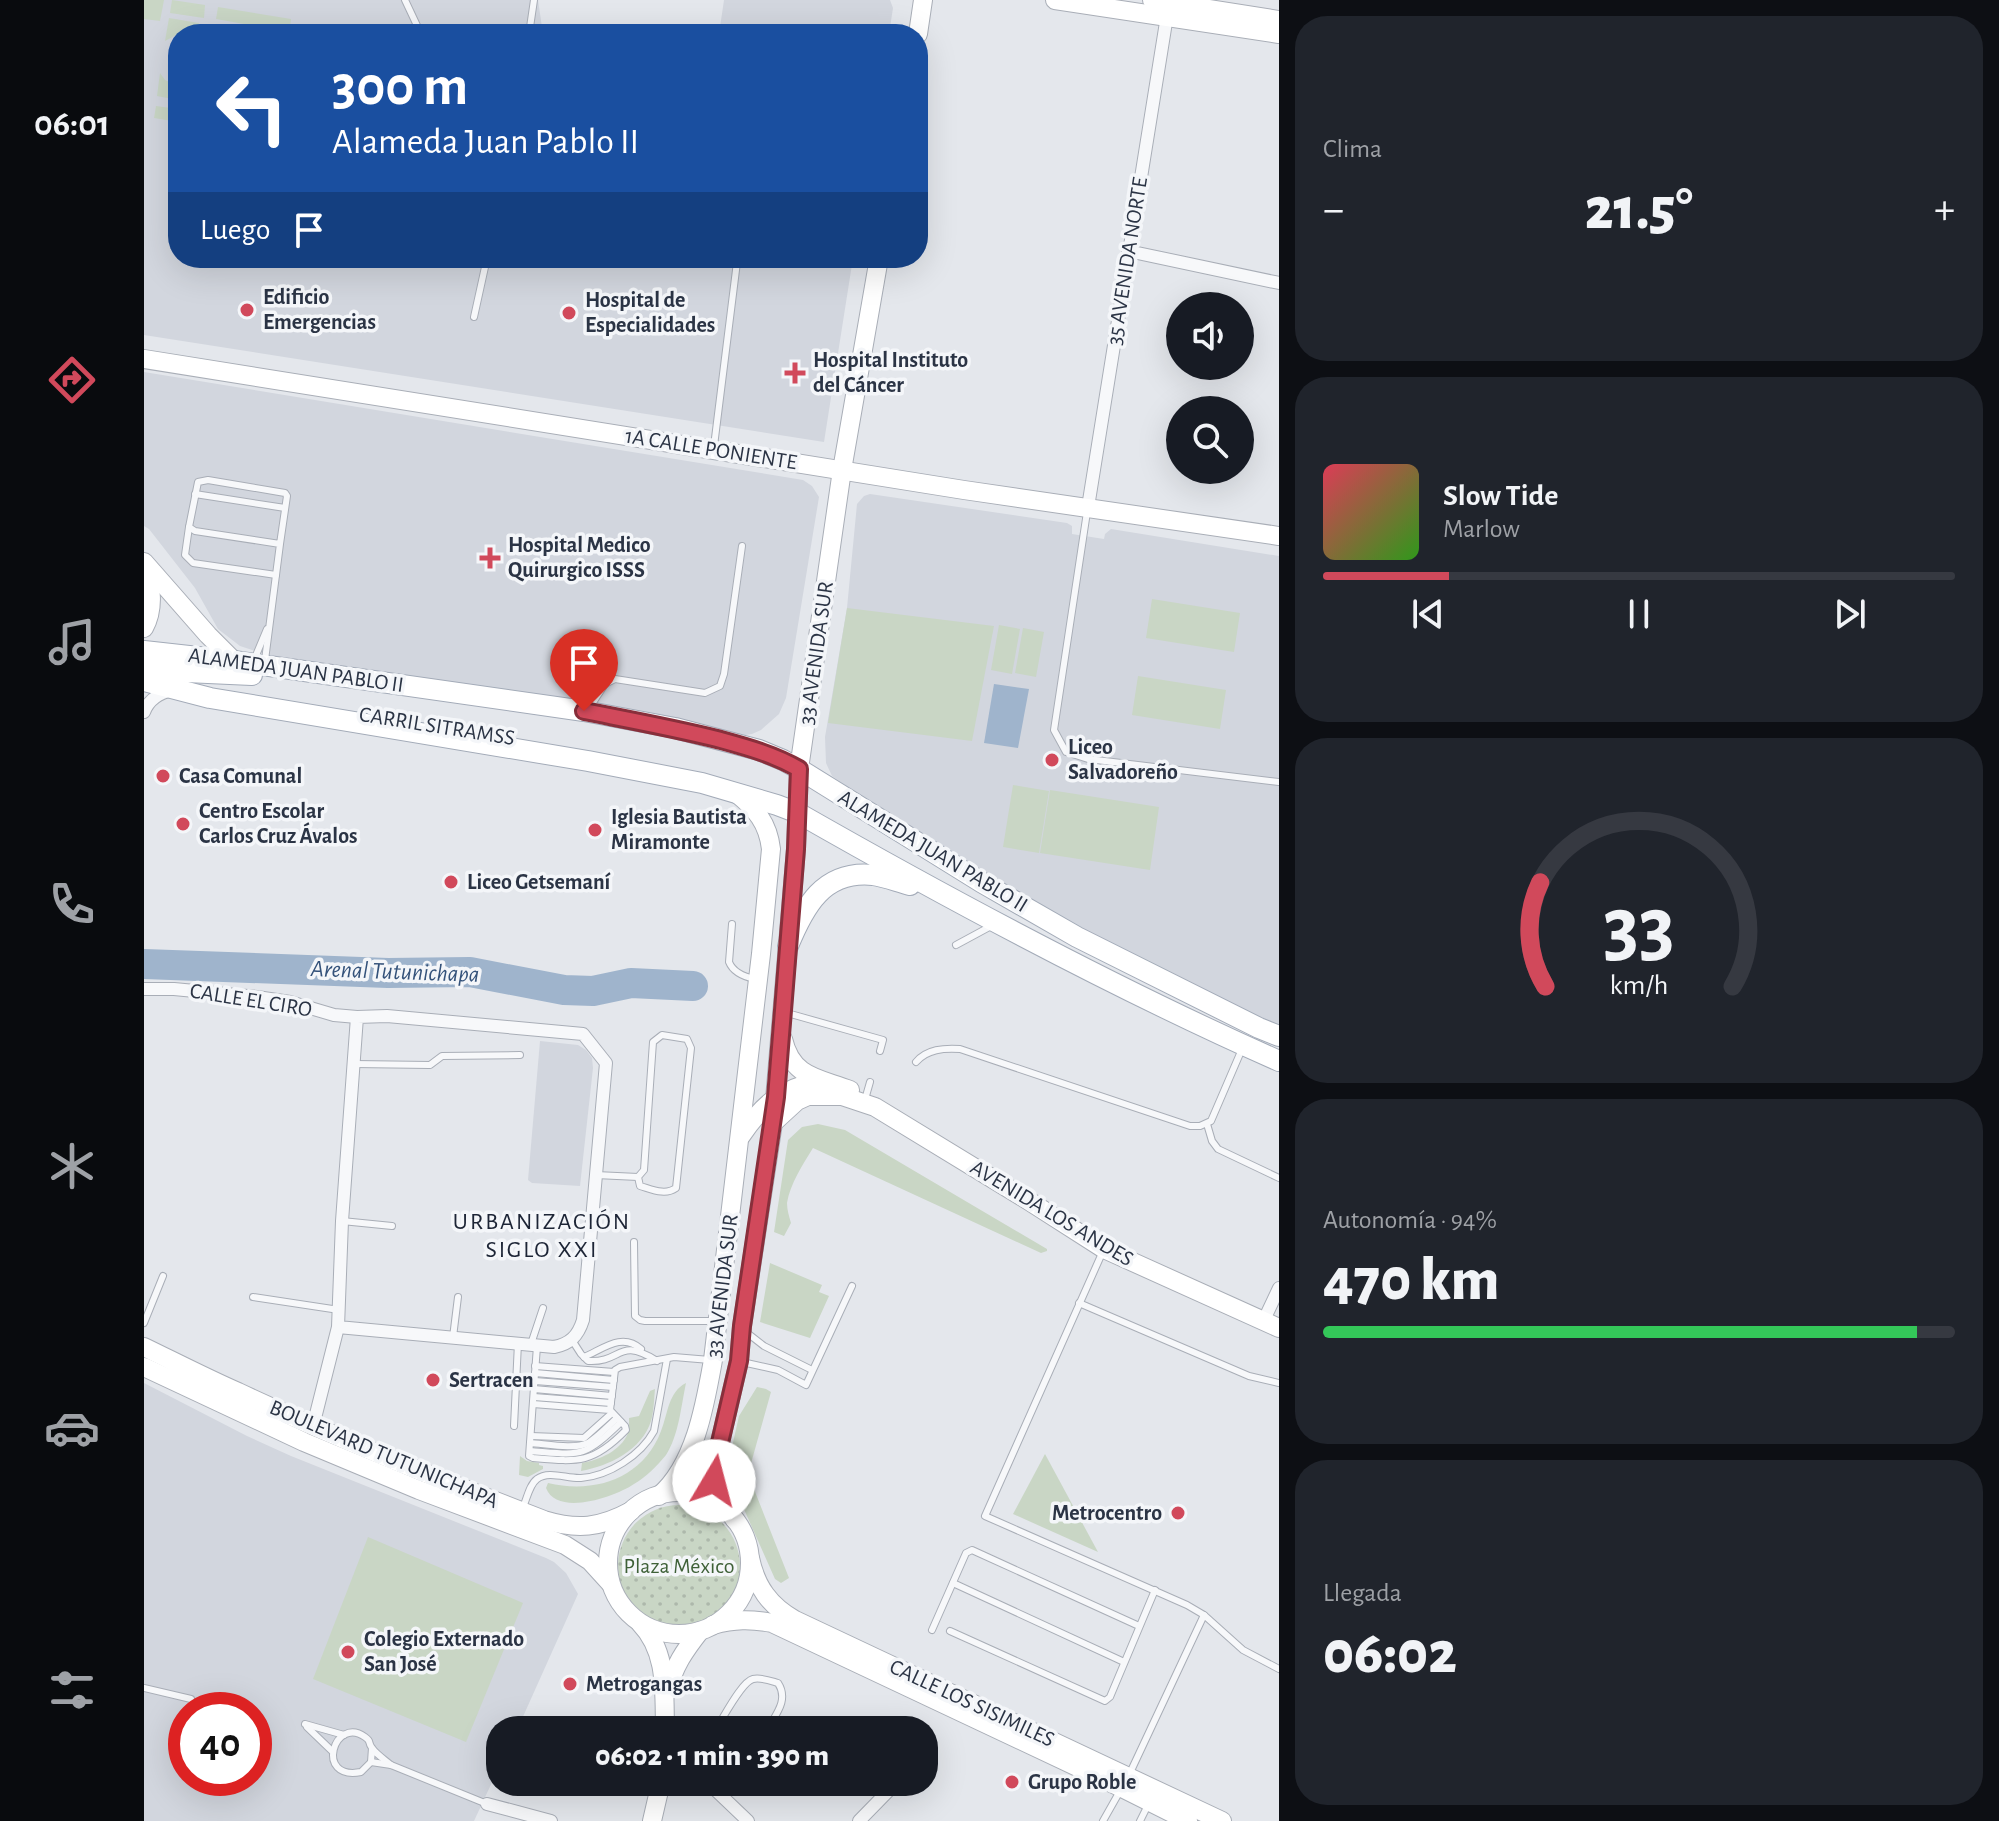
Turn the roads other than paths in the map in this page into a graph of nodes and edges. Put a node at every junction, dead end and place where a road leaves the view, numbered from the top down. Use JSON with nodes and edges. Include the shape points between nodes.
{"nodes":[{"id":1,"x":405,"y":0,"type":"edge"},
{"id":2,"x":534,"y":0,"type":"edge"},
{"id":3,"x":923,"y":0,"type":"edge"},
{"id":4,"x":1055,"y":0,"type":"edge"},
{"id":5,"x":1163,"y":5,"type":"edge"},
{"id":6,"x":1279,"y":20,"type":"edge"},
{"id":7,"x":416,"y":24,"type":"edge"},
{"id":8,"x":530,"y":24,"type":"edge"},
{"id":9,"x":919,"y":24,"type":"edge"},
{"id":10,"x":1279,"y":34,"type":"edge"},
{"id":11,"x":1128,"y":251,"type":"junction"},
{"id":12,"x":485,"y":268,"type":"edge"},
{"id":13,"x":736,"y":268,"type":"edge"},
{"id":14,"x":877,"y":268,"type":"edge"},
{"id":15,"x":1279,"y":283,"type":"edge"},
{"id":16,"x":474,"y":317,"type":"dead end"},
{"id":17,"x":144,"y":359,"type":"edge"},
{"id":18,"x":713,"y":450,"type":"junction"},
{"id":19,"x":842,"y":470,"type":"junction"},
{"id":20,"x":195,"y":494,"type":"junction"},
{"id":21,"x":1088,"y":507,"type":"junction"},
{"id":22,"x":285,"y":508,"type":"junction"},
{"id":23,"x":189,"y":527,"type":"junction"},
{"id":24,"x":1279,"y":536,"type":"edge"},
{"id":25,"x":280,"y":544,"type":"junction"},
{"id":26,"x":742,"y":546,"type":"dead end"},
{"id":27,"x":144,"y":563,"type":"edge"},
{"id":28,"x":276,"y":575,"type":"junction"},
{"id":29,"x":271,"y":619,"type":"junction"},
{"id":30,"x":144,"y":628,"type":"edge"},
{"id":31,"x":144,"y":651,"type":"edge"},
{"id":32,"x":250,"y":663,"type":"junction"},
{"id":33,"x":144,"y":665,"type":"edge"},
{"id":34,"x":144,"y":681,"type":"edge"},
{"id":35,"x":187,"y":683,"type":"junction"},
{"id":36,"x":584,"y":711,"type":"junction"},
{"id":37,"x":144,"y":712,"type":"edge"},
{"id":38,"x":799,"y":769,"type":"junction"},
{"id":39,"x":1279,"y":782,"type":"edge"},
{"id":40,"x":733,"y":791,"type":"junction"},
{"id":41,"x":777,"y":805,"type":"junction"},
{"id":42,"x":798,"y":813,"type":"junction"},
{"id":43,"x":942,"y":895,"type":"junction"},
{"id":44,"x":996,"y":923,"type":"junction"},
{"id":45,"x":732,"y":924,"type":"dead end"},
{"id":46,"x":956,"y":945,"type":"dead end"},
{"id":47,"x":788,"y":946,"type":"junction"},
{"id":48,"x":758,"y":980,"type":"junction"},
{"id":49,"x":144,"y":989,"type":"edge"},
{"id":50,"x":357,"y":1017,"type":"junction"},
{"id":51,"x":782,"y":1021,"type":"junction"},
{"id":52,"x":1279,"y":1036,"type":"edge"},
{"id":53,"x":1244,"y":1045,"type":"junction"},
{"id":54,"x":880,"y":1051,"type":"dead end"},
{"id":55,"x":520,"y":1055,"type":"dead end"},
{"id":56,"x":1279,"y":1061,"type":"edge"},
{"id":57,"x":916,"y":1062,"type":"dead end"},
{"id":58,"x":354,"y":1064,"type":"junction"},
{"id":59,"x":822,"y":1081,"type":"junction"},
{"id":60,"x":870,"y":1095,"type":"junction"},
{"id":61,"x":776,"y":1097,"type":"junction"},
{"id":62,"x":773,"y":1123,"type":"junction"},
{"id":63,"x":1207,"y":1124,"type":"junction"},
{"id":64,"x":739,"y":1139,"type":"junction"},
{"id":65,"x":596,"y":1175,"type":"junction"},
{"id":66,"x":638,"y":1177,"type":"junction"},
{"id":67,"x":1279,"y":1178,"type":"edge"},
{"id":68,"x":342,"y":1221,"type":"junction"},
{"id":69,"x":392,"y":1226,"type":"dead end"},
{"id":70,"x":634,"y":1242,"type":"dead end"},
{"id":71,"x":1104,"y":1249,"type":"junction"},
{"id":72,"x":163,"y":1276,"type":"dead end"},
{"id":73,"x":852,"y":1286,"type":"dead end"},
{"id":74,"x":1279,"y":1288,"type":"edge"},
{"id":75,"x":253,"y":1297,"type":"dead end"},
{"id":76,"x":458,"y":1297,"type":"dead end"},
{"id":77,"x":1079,"y":1303,"type":"junction"},
{"id":78,"x":543,"y":1308,"type":"dead end"},
{"id":79,"x":339,"y":1310,"type":"junction"},
{"id":80,"x":718,"y":1321,"type":"junction"},
{"id":81,"x":144,"y":1323,"type":"edge"},
{"id":82,"x":1271,"y":1325,"type":"edge"},
{"id":83,"x":742,"y":1326,"type":"junction"},
{"id":84,"x":338,"y":1327,"type":"junction"},
{"id":85,"x":453,"y":1337,"type":"junction"},
{"id":86,"x":572,"y":1340,"type":"junction"},
{"id":87,"x":529,"y":1344,"type":"junction"},
{"id":88,"x":144,"y":1347,"type":"edge"},
{"id":89,"x":667,"y":1359,"type":"junction"},
{"id":90,"x":713,"y":1360,"type":"junction"},
{"id":91,"x":657,"y":1361,"type":"junction"},
{"id":92,"x":739,"y":1361,"type":"junction"},
{"id":93,"x":144,"y":1367,"type":"edge"},
{"id":94,"x":812,"y":1370,"type":"junction"},
{"id":95,"x":535,"y":1373,"type":"junction"},
{"id":96,"x":614,"y":1380,"type":"junction"},
{"id":97,"x":1279,"y":1383,"type":"edge"},
{"id":98,"x":534,"y":1397,"type":"junction"},
{"id":99,"x":614,"y":1410,"type":"junction"},
{"id":100,"x":313,"y":1426,"type":"junction"},
{"id":101,"x":514,"y":1426,"type":"dead end"},
{"id":102,"x":530,"y":1443,"type":"junction"},
{"id":103,"x":659,"y":1496,"type":"junction"},
{"id":104,"x":522,"y":1511,"type":"junction"},
{"id":105,"x":631,"y":1511,"type":"junction"},
{"id":106,"x":735,"y":1520,"type":"junction"},
{"id":107,"x":750,"y":1558,"type":"junction"},
{"id":108,"x":610,"y":1583,"type":"junction"},
{"id":109,"x":953,"y":1583,"type":"junction"},
{"id":110,"x":1155,"y":1590,"type":"junction"},
{"id":111,"x":1204,"y":1615,"type":"junction"},
{"id":112,"x":638,"y":1621,"type":"junction"},
{"id":113,"x":1139,"y":1626,"type":"junction"},
{"id":114,"x":707,"y":1628,"type":"junction"},
{"id":115,"x":932,"y":1630,"type":"dead end"},
{"id":116,"x":950,"y":1631,"type":"dead end"},
{"id":117,"x":1124,"y":1662,"type":"junction"},
{"id":118,"x":1279,"y":1669,"type":"edge"},
{"id":119,"x":144,"y":1688,"type":"edge"},
{"id":120,"x":168,"y":1694,"type":"edge"},
{"id":121,"x":664,"y":1705,"type":"junction"},
{"id":122,"x":664,"y":1716,"type":"edge"},
{"id":123,"x":724,"y":1716,"type":"edge"},
{"id":124,"x":775,"y":1716,"type":"edge"},
{"id":125,"x":344,"y":1735,"type":"junction"},
{"id":126,"x":372,"y":1748,"type":"junction"},
{"id":127,"x":332,"y":1751,"type":"junction"},
{"id":128,"x":371,"y":1762,"type":"junction"},
{"id":129,"x":391,"y":1765,"type":"junction"},
{"id":130,"x":1125,"y":1782,"type":"junction"},
{"id":131,"x":658,"y":1796,"type":"edge"},
{"id":132,"x":726,"y":1796,"type":"edge"},
{"id":133,"x":883,"y":1796,"type":"edge"},
{"id":134,"x":1153,"y":1796,"type":"junction"},
{"id":135,"x":487,"y":1804,"type":"joint"},
{"id":136,"x":551,"y":1821,"type":"edge"},
{"id":137,"x":652,"y":1821,"type":"edge"},
{"id":138,"x":748,"y":1821,"type":"edge"},
{"id":139,"x":859,"y":1821,"type":"edge"},
{"id":140,"x":1103,"y":1821,"type":"edge"},
{"id":141,"x":1140,"y":1821,"type":"edge"},
{"id":142,"x":1188,"y":1821,"type":"edge"},
{"id":143,"x":1222,"y":1821,"type":"edge"}],
"edges":[{"from":1,"to":7,"type":"lane"},
{"from":2,"to":8,"type":"lane"},
{"from":3,"to":9,"type":"street"},
{"from":4,"to":5,"type":"street"},
{"from":5,"to":6,"type":"street"},
{"from":5,"to":10,"type":"street"},
{"from":5,"to":11,"type":"street","name":"35 AVENIDA NORTE"},
{"from":11,"to":15,"type":"street"},
{"from":11,"to":21,"type":"street","name":"35 AVENIDA NORTE"},
{"from":12,"to":16,"type":"lane"},
{"from":13,"to":18,"type":"lane"},
{"from":14,"to":19,"type":"street","name":"33 AVENIDA SUR"},
{"from":17,"to":18,"type":"street","name":"1A CALLE PONIENTE"},
{"from":18,"to":19,"type":"street","name":"1A CALLE PONIENTE"},
{"from":19,"to":21,"type":"street","name":"1A CALLE PONIENTE"},
{"from":19,"to":38,"type":"street","name":"33 AVENIDA SUR"},
{"from":20,"to":22,"type":"lane"},
{"from":20,"to":22,"type":"lane","via":[[201,480],[275,490],[287,496]]},
{"from":20,"to":23,"type":"lane"},
{"from":21,"to":24,"type":"street","name":"1A CALLE PONIENTE"},
{"from":21,"to":39,"type":"lane","via":[[1054,730],[1066,752]]},
{"from":22,"to":25,"type":"lane"},
{"from":23,"to":25,"type":"lane"},
{"from":23,"to":28,"type":"lane","via":[[185,555],[193,563]]},
{"from":25,"to":28,"type":"lane"},
{"from":26,"to":36,"type":"lane","via":[[720,686],[695,693],[615,679]]},
{"from":27,"to":30,"type":"street","via":[[151,603]]},
{"from":27,"to":32,"type":"street","via":[[208,635]]},
{"from":28,"to":29,"type":"lane"},
{"from":29,"to":32,"type":"lane"},
{"from":29,"to":32,"type":"lane"},
{"from":31,"to":32,"type":"main road","name":"ALAMEDA JUAN PABLO II"},
{"from":32,"to":36,"type":"main road","name":"ALAMEDA JUAN PABLO II"},
{"from":33,"to":35,"type":"main road","name":"CARRIL SITRAMSS"},
{"from":34,"to":35,"type":"main road","name":"ALAMEDA JUAN PABLO II"},
{"from":35,"to":37,"type":"street","via":[[159,695]]},
{"from":35,"to":38,"type":"main road","name":"CARRIL SITRAMSS","via":[[266,675],[293,678],[497,708],[741,752]]},
{"from":35,"to":40,"type":"main road","name":"ALAMEDA JUAN PABLO II","via":[[258,706]]},
{"from":35,"to":41,"type":"main road","name":"CARRIL SITRAMSS","via":[[664,765],[757,788]]},
{"from":36,"to":38,"type":"main road","name":"ALAMEDA JUAN PABLO II","via":[[675,728]]},
{"from":38,"to":42,"type":"street","name":"33 AVENIDA SUR"},
{"from":38,"to":52,"type":"main road","name":"ALAMEDA JUAN PABLO II","via":[[1077,937]]},
{"from":40,"to":41,"type":"main road","name":"ALAMEDA JUAN PABLO II"},
{"from":40,"to":48,"type":"street","name":"33 AVENIDA SUR","via":[[750,804],[769,834],[771,849]]},
{"from":41,"to":42,"type":"main road","name":"ALAMEDA JUAN PABLO II"},
{"from":42,"to":43,"type":"main road","name":"ALAMEDA JUAN PABLO II"},
{"from":42,"to":47,"type":"street","name":"33 AVENIDA SUR"},
{"from":43,"to":44,"type":"main road","name":"ALAMEDA JUAN PABLO II"},
{"from":43,"to":47,"type":"main road","via":[[873,875],[843,878],[808,903]]},
{"from":44,"to":46,"type":"lane"},
{"from":44,"to":53,"type":"main road","name":"ALAMEDA JUAN PABLO II"},
{"from":45,"to":48,"type":"lane","via":[[732,968]]},
{"from":47,"to":51,"type":"street","name":"33 AVENIDA SUR"},
{"from":48,"to":64,"type":"street","name":"33 AVENIDA SUR"},
{"from":49,"to":50,"type":"street","name":"CALLE EL CIRO","via":[[257,997]]},
{"from":50,"to":58,"type":"street"},
{"from":50,"to":65,"type":"street","name":"CALLE EL CIRO","via":[[583,1034],[606,1063]]},
{"from":51,"to":54,"type":"lane","via":[[883,1040]]},
{"from":51,"to":59,"type":"street","name":"AVENIDA LOS ANDES","via":[[786,1052],[796,1067]]},
{"from":51,"to":61,"type":"street","name":"33 AVENIDA SUR"},
{"from":53,"to":56,"type":"main road","name":"ALAMEDA JUAN PABLO II"},
{"from":53,"to":63,"type":"lane"},
{"from":55,"to":58,"type":"lane","via":[[442,1056],[430,1065]]},
{"from":57,"to":63,"type":"lane","via":[[926,1052],[960,1049],[1190,1126]]},
{"from":58,"to":68,"type":"street"},
{"from":59,"to":60,"type":"street","name":"AVENIDA LOS ANDES"},
{"from":59,"to":61,"type":"street"},
{"from":60,"to":62,"type":"street","name":"AVENIDA LOS ANDES","via":[[808,1096]]},
{"from":60,"to":71,"type":"street","name":"AVENIDA LOS ANDES"},
{"from":61,"to":62,"type":"street","name":"33 AVENIDA SUR"},
{"from":61,"to":64,"type":"street"},
{"from":62,"to":83,"type":"street","name":"33 AVENIDA SUR"},
{"from":63,"to":67,"type":"lane","via":[[1218,1149]]},
{"from":64,"to":80,"type":"street","name":"33 AVENIDA SUR"},
{"from":65,"to":66,"type":"lane"},
{"from":65,"to":86,"type":"street","name":"CALLE EL CIRO","via":[[583,1320]]},
{"from":66,"to":66,"type":"lane","via":[[644,1170],[653,1042],[662,1035],[687,1039],[691,1048],[676,1188],[664,1192],[640,1186]]},
{"from":68,"to":69,"type":"lane"},
{"from":68,"to":79,"type":"street"},
{"from":70,"to":80,"type":"lane","via":[[635,1316],[645,1321]]},
{"from":71,"to":77,"type":"lane"},
{"from":71,"to":82,"type":"street","name":"AVENIDA LOS ANDES"},
{"from":72,"to":81,"type":"lane"},
{"from":73,"to":94,"type":"lane"},
{"from":74,"to":82,"type":"street"},
{"from":75,"to":79,"type":"lane"},
{"from":76,"to":85,"type":"lane"},
{"from":77,"to":97,"type":"lane","via":[[1249,1376]]},
{"from":77,"to":110,"type":"lane","via":[[985,1516]]},
{"from":78,"to":87,"type":"lane"},
{"from":79,"to":84,"type":"street"},
{"from":80,"to":90,"type":"street","name":"33 AVENIDA SUR"},
{"from":83,"to":92,"type":"street","name":"33 AVENIDA SUR"},
{"from":83,"to":94,"type":"lane","via":[[764,1346]]},
{"from":84,"to":85,"type":"street"},
{"from":84,"to":100,"type":"street"},
{"from":85,"to":87,"type":"street"},
{"from":86,"to":87,"type":"street","via":[[562,1346]]},
{"from":86,"to":91,"type":"lane","via":[[588,1361],[636,1349]]},
{"from":87,"to":95,"type":"lane"},
{"from":87,"to":101,"type":"lane"},
{"from":88,"to":100,"type":"street","name":"BOULEVARD TUTUNICHAPA"},
{"from":89,"to":90,"type":"lane"},
{"from":89,"to":91,"type":"lane"},
{"from":89,"to":104,"type":"lane","via":[[649,1440],[626,1462],[602,1472],[582,1478],[538,1477]]},
{"from":90,"to":103,"type":"street","name":"33 AVENIDA SUR","via":[[686,1459]]},
{"from":91,"to":96,"type":"lane","via":[[620,1367]]},
{"from":92,"to":94,"type":"lane","via":[[778,1370],[806,1385]]},
{"from":92,"to":106,"type":"street","name":"33 AVENIDA SUR","via":[[714,1481]]},
{"from":93,"to":108,"type":"street","name":"BOULEVARD TUTUNICHAPA","via":[[304,1442],[565,1545]]},
{"from":95,"to":96,"type":"lane"},
{"from":95,"to":96,"type":"lane"},
{"from":95,"to":98,"type":"lane"},
{"from":96,"to":99,"type":"lane"},
{"from":98,"to":99,"type":"lane"},
{"from":98,"to":99,"type":"lane"},
{"from":98,"to":102,"type":"lane"},
{"from":99,"to":102,"type":"lane","via":[[584,1438]]},
{"from":99,"to":102,"type":"lane","via":[[626,1430],[605,1449],[581,1460],[533,1458]]},
{"from":100,"to":104,"type":"street","name":"BOULEVARD TUTUNICHAPA"},
{"from":103,"to":105,"type":"street"},
{"from":103,"to":106,"type":"street","via":[[701,1496]]},
{"from":104,"to":105,"type":"street","name":"BOULEVARD TUTUNICHAPA","via":[[579,1527]]},
{"from":105,"to":108,"type":"street","via":[[612,1538]]},
{"from":106,"to":107,"type":"street"},
{"from":107,"to":114,"type":"street","via":[[741,1597]]},
{"from":107,"to":130,"type":"street","name":"CALLE LOS SISIMILES","via":[[769,1602],[788,1616]]},
{"from":108,"to":112,"type":"street"},
{"from":109,"to":113,"type":"lane","via":[[972,1550]]},
{"from":109,"to":115,"type":"lane"},
{"from":109,"to":117,"type":"lane"},
{"from":110,"to":111,"type":"lane"},
{"from":110,"to":113,"type":"lane"},
{"from":111,"to":118,"type":"lane","via":[[1243,1650]]},
{"from":111,"to":130,"type":"lane"},
{"from":112,"to":114,"type":"street","via":[[671,1633]]},
{"from":112,"to":121,"type":"street","via":[[657,1647]]},
{"from":113,"to":117,"type":"lane"},
{"from":114,"to":121,"type":"street","via":[[683,1652]]},
{"from":114,"to":130,"type":"street","name":"CALLE LOS SISIMILES","via":[[732,1620],[772,1623]]},
{"from":116,"to":117,"type":"lane","via":[[1105,1701]]},
{"from":119,"to":120,"type":"lane"},
{"from":121,"to":122,"type":"street"},
{"from":123,"to":124,"type":"lane","via":[[753,1679],[778,1683],[784,1692]]},
{"from":125,"to":126,"type":"lane","via":[[364,1737]]},
{"from":125,"to":127,"type":"lane"},
{"from":125,"to":127,"type":"lane","via":[[305,1724]]},
{"from":126,"to":128,"type":"lane"},
{"from":126,"to":129,"type":"lane"},
{"from":127,"to":128,"type":"lane","via":[[336,1764],[347,1772],[361,1772]]},
{"from":128,"to":129,"type":"lane"},
{"from":129,"to":135,"type":"lane"},
{"from":130,"to":134,"type":"street","name":"CALLE LOS SISIMILES"},
{"from":130,"to":140,"type":"lane"},
{"from":131,"to":137,"type":"street"},
{"from":132,"to":138,"type":"street"},
{"from":133,"to":139,"type":"street"},
{"from":134,"to":141,"type":"lane"},
{"from":134,"to":142,"type":"street","name":"CALLE LOS SISIMILES"},
{"from":134,"to":143,"type":"street","name":"CALLE LOS SISIMILES"},
{"from":135,"to":136,"type":"street"}]}
